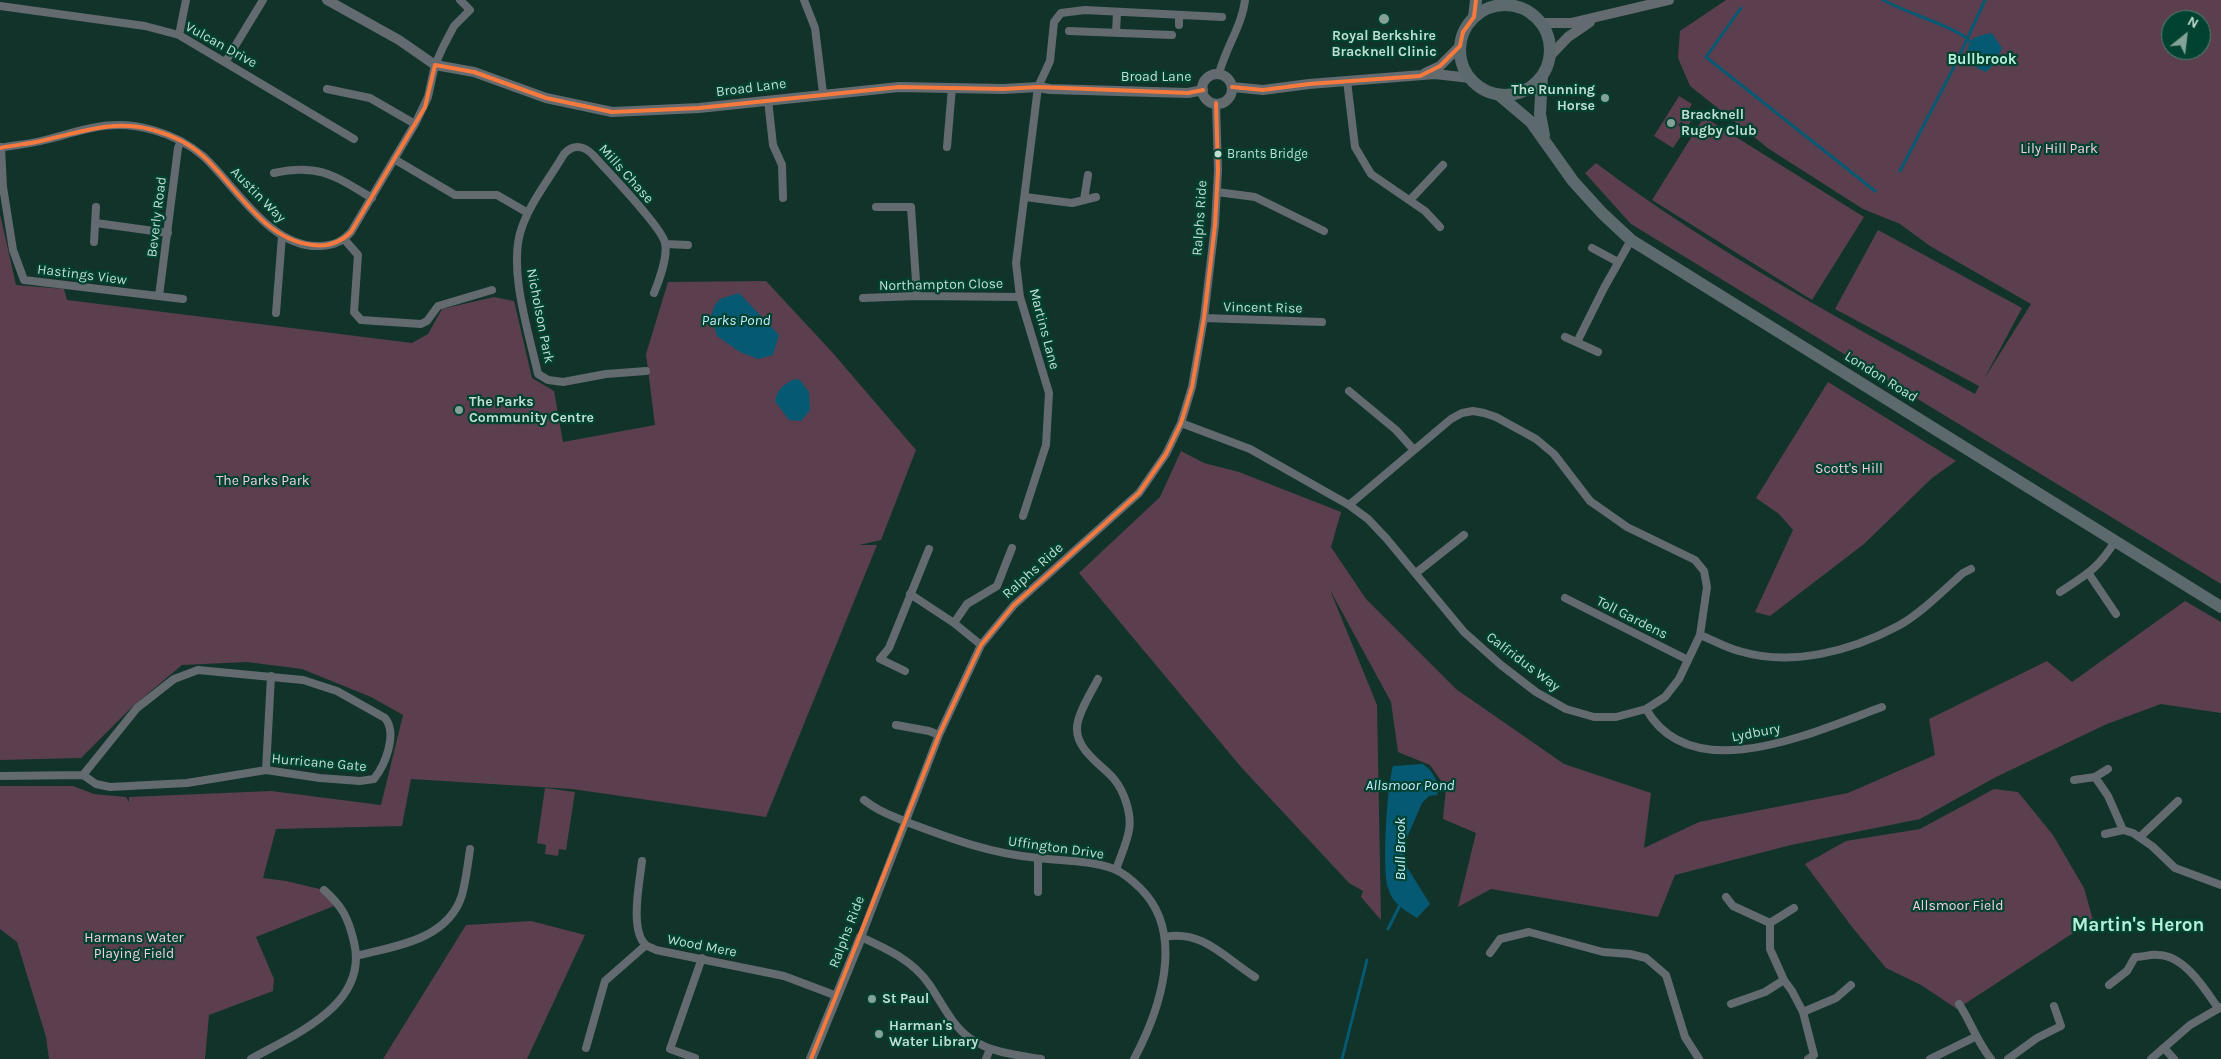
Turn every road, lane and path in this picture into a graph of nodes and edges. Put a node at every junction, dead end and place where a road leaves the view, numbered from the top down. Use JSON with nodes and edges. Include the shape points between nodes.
{"nodes":[{"id":1,"x":186,"y":0,"type":"edge"},
{"id":2,"x":263,"y":0,"type":"edge"},
{"id":3,"x":326,"y":0,"type":"edge"},
{"id":4,"x":460,"y":0,"type":"edge"},
{"id":5,"x":804,"y":0,"type":"edge"},
{"id":6,"x":1245,"y":0,"type":"edge"},
{"id":7,"x":1476,"y":0,"type":"edge"},
{"id":8,"x":1669,"y":0,"type":"edge"},
{"id":9,"x":1509,"y":3,"type":"edge"},
{"id":10,"x":0,"y":6,"type":"edge"},
{"id":11,"x":1117,"y":12,"type":"junction"},
{"id":12,"x":1179,"y":15,"type":"junction"},
{"id":13,"x":1222,"y":17,"type":"dead end"},
{"id":14,"x":1474,"y":17,"type":"junction"},
{"id":15,"x":1602,"y":17,"type":"junction"},
{"id":16,"x":1540,"y":23,"type":"junction"},
{"id":17,"x":1179,"y":25,"type":"dead end"},
{"id":18,"x":1069,"y":31,"type":"dead end"},
{"id":19,"x":1116,"y":32,"type":"junction"},
{"id":20,"x":180,"y":35,"type":"junction"},
{"id":21,"x":1172,"y":35,"type":"dead end"},
{"id":22,"x":1460,"y":46,"type":"junction"},
{"id":23,"x":1549,"y":57,"type":"junction"},
{"id":24,"x":226,"y":61,"type":"junction"},
{"id":25,"x":435,"y":65,"type":"junction"},
{"id":26,"x":1219,"y":74,"type":"junction"},
{"id":27,"x":1420,"y":76,"type":"junction"},
{"id":28,"x":1542,"y":76,"type":"junction"},
{"id":29,"x":1470,"y":78,"type":"junction"},
{"id":30,"x":1347,"y":81,"type":"junction"},
{"id":31,"x":952,"y":86,"type":"junction"},
{"id":32,"x":1038,"y":87,"type":"junction"},
{"id":33,"x":1232,"y":87,"type":"junction"},
{"id":34,"x":327,"y":89,"type":"dead end"},
{"id":35,"x":1202,"y":90,"type":"junction"},
{"id":36,"x":822,"y":93,"type":"junction"},
{"id":37,"x":1499,"y":95,"type":"junction"},
{"id":38,"x":768,"y":100,"type":"junction"},
{"id":39,"x":1216,"y":103,"type":"junction"},
{"id":40,"x":415,"y":124,"type":"junction"},
{"id":41,"x":354,"y":139,"type":"dead end"},
{"id":42,"x":181,"y":141,"type":"junction"},
{"id":43,"x":1548,"y":146,"type":"junction"},
{"id":44,"x":947,"y":147,"type":"dead end"},
{"id":45,"x":0,"y":148,"type":"edge"},
{"id":46,"x":394,"y":159,"type":"junction"},
{"id":47,"x":1443,"y":165,"type":"dead end"},
{"id":48,"x":274,"y":173,"type":"dead end"},
{"id":49,"x":1088,"y":175,"type":"dead end"},
{"id":50,"x":1217,"y":192,"type":"junction"},
{"id":51,"x":1026,"y":197,"type":"junction"},
{"id":52,"x":372,"y":198,"type":"junction"},
{"id":53,"x":783,"y":198,"type":"dead end"},
{"id":54,"x":1096,"y":198,"type":"dead end"},
{"id":55,"x":1084,"y":200,"type":"junction"},
{"id":56,"x":1410,"y":200,"type":"junction"},
{"id":57,"x":96,"y":207,"type":"dead end"},
{"id":58,"x":876,"y":207,"type":"dead end"},
{"id":59,"x":528,"y":213,"type":"junction"},
{"id":60,"x":96,"y":222,"type":"junction"},
{"id":61,"x":1440,"y":227,"type":"dead end"},
{"id":62,"x":1324,"y":231,"type":"dead end"},
{"id":63,"x":168,"y":233,"type":"junction"},
{"id":64,"x":282,"y":236,"type":"junction"},
{"id":65,"x":344,"y":238,"type":"junction"},
{"id":66,"x":1631,"y":240,"type":"junction"},
{"id":67,"x":94,"y":242,"type":"dead end"},
{"id":68,"x":666,"y":244,"type":"junction"},
{"id":69,"x":688,"y":245,"type":"dead end"},
{"id":70,"x":1592,"y":248,"type":"dead end"},
{"id":71,"x":1618,"y":262,"type":"junction"},
{"id":72,"x":492,"y":290,"type":"dead end"},
{"id":73,"x":654,"y":293,"type":"dead end"},
{"id":74,"x":159,"y":296,"type":"junction"},
{"id":75,"x":917,"y":296,"type":"junction"},
{"id":76,"x":1020,"y":297,"type":"junction"},
{"id":77,"x":863,"y":298,"type":"dead end"},
{"id":78,"x":183,"y":299,"type":"dead end"},
{"id":79,"x":276,"y":313,"type":"dead end"},
{"id":80,"x":1204,"y":318,"type":"junction"},
{"id":81,"x":1322,"y":322,"type":"dead end"},
{"id":82,"x":1565,"y":337,"type":"dead end"},
{"id":83,"x":1577,"y":342,"type":"junction"},
{"id":84,"x":1598,"y":352,"type":"dead end"},
{"id":85,"x":646,"y":371,"type":"dead end"},
{"id":86,"x":1349,"y":391,"type":"dead end"},
{"id":87,"x":1181,"y":423,"type":"junction"},
{"id":88,"x":1414,"y":450,"type":"junction"},
{"id":89,"x":1349,"y":505,"type":"junction"},
{"id":90,"x":1023,"y":516,"type":"dead end"},
{"id":91,"x":1464,"y":535,"type":"dead end"},
{"id":92,"x":2116,"y":541,"type":"junction"},
{"id":93,"x":1012,"y":548,"type":"dead end"},
{"id":94,"x":929,"y":549,"type":"dead end"},
{"id":95,"x":1972,"y":569,"type":"dead end"},
{"id":96,"x":1416,"y":573,"type":"junction"},
{"id":97,"x":2089,"y":574,"type":"junction"},
{"id":98,"x":2060,"y":592,"type":"dead end"},
{"id":99,"x":910,"y":594,"type":"junction"},
{"id":100,"x":1565,"y":598,"type":"dead end"},
{"id":101,"x":2221,"y":607,"type":"edge"},
{"id":102,"x":2116,"y":614,"type":"dead end"},
{"id":103,"x":954,"y":623,"type":"junction"},
{"id":104,"x":1700,"y":635,"type":"junction"},
{"id":105,"x":981,"y":645,"type":"junction"},
{"id":106,"x":1688,"y":660,"type":"junction"},
{"id":107,"x":905,"y":671,"type":"dead end"},
{"id":108,"x":271,"y":676,"type":"junction"},
{"id":109,"x":1098,"y":679,"type":"dead end"},
{"id":110,"x":1882,"y":708,"type":"dead end"},
{"id":111,"x":1646,"y":709,"type":"junction"},
{"id":112,"x":896,"y":725,"type":"dead end"},
{"id":113,"x":939,"y":735,"type":"junction"},
{"id":114,"x":2108,"y":769,"type":"dead end"},
{"id":115,"x":266,"y":770,"type":"junction"},
{"id":116,"x":83,"y":775,"type":"junction"},
{"id":117,"x":0,"y":776,"type":"edge"},
{"id":118,"x":2096,"y":777,"type":"junction"},
{"id":119,"x":2074,"y":780,"type":"dead end"},
{"id":120,"x":864,"y":800,"type":"dead end"},
{"id":121,"x":2178,"y":801,"type":"dead end"},
{"id":122,"x":904,"y":821,"type":"junction"},
{"id":123,"x":2123,"y":830,"type":"junction"},
{"id":124,"x":2106,"y":834,"type":"dead end"},
{"id":125,"x":2140,"y":837,"type":"junction"},
{"id":126,"x":470,"y":848,"type":"dead end"},
{"id":127,"x":1038,"y":858,"type":"junction"},
{"id":128,"x":642,"y":861,"type":"dead end"},
{"id":129,"x":1116,"y":870,"type":"junction"},
{"id":130,"x":2221,"y":885,"type":"edge"},
{"id":131,"x":324,"y":890,"type":"dead end"},
{"id":132,"x":1038,"y":892,"type":"dead end"},
{"id":133,"x":1726,"y":897,"type":"dead end"},
{"id":134,"x":1794,"y":908,"type":"dead end"},
{"id":135,"x":1770,"y":923,"type":"junction"},
{"id":136,"x":861,"y":937,"type":"junction"},
{"id":137,"x":1165,"y":937,"type":"junction"},
{"id":138,"x":646,"y":945,"type":"junction"},
{"id":139,"x":1490,"y":953,"type":"dead end"},
{"id":140,"x":356,"y":956,"type":"junction"},
{"id":141,"x":702,"y":958,"type":"junction"},
{"id":142,"x":1255,"y":977,"type":"dead end"},
{"id":143,"x":1784,"y":980,"type":"junction"},
{"id":144,"x":1851,"y":985,"type":"dead end"},
{"id":145,"x":2109,"y":985,"type":"dead end"},
{"id":146,"x":837,"y":996,"type":"junction"},
{"id":147,"x":1731,"y":1004,"type":"dead end"},
{"id":148,"x":1959,"y":1004,"type":"dead end"},
{"id":149,"x":2054,"y":1006,"type":"dead end"},
{"id":150,"x":2219,"y":1008,"type":"edge"},
{"id":151,"x":1803,"y":1012,"type":"junction"},
{"id":152,"x":1975,"y":1037,"type":"junction"},
{"id":153,"x":586,"y":1048,"type":"dead end"},
{"id":154,"x":2164,"y":1048,"type":"junction"},
{"id":155,"x":990,"y":1049,"type":"junction"},
{"id":156,"x":695,"y":1058,"type":"edge"},
{"id":157,"x":1813,"y":1058,"type":"edge"},
{"id":158,"x":252,"y":1059,"type":"edge"},
{"id":159,"x":811,"y":1059,"type":"edge"},
{"id":160,"x":986,"y":1059,"type":"edge"},
{"id":161,"x":1041,"y":1059,"type":"edge"},
{"id":162,"x":1134,"y":1059,"type":"edge"},
{"id":163,"x":1699,"y":1059,"type":"edge"},
{"id":164,"x":1930,"y":1059,"type":"edge"},
{"id":165,"x":1991,"y":1059,"type":"edge"},
{"id":166,"x":2008,"y":1059,"type":"edge"},
{"id":167,"x":2151,"y":1059,"type":"edge"},
{"id":168,"x":2174,"y":1059,"type":"edge"}],
"edges":[{"from":1,"to":20,"type":"street"},
{"from":2,"to":24,"type":"street"},
{"from":3,"to":25,"type":"street","name":"Broad Lane","via":[[399,40]]},
{"from":4,"to":25,"type":"street","via":[[470,10],[454,26]]},
{"from":5,"to":36,"type":"street","via":[[816,35]]},
{"from":6,"to":26,"type":"street","via":[[1244,12]]},
{"from":7,"to":14,"type":"main road"},
{"from":8,"to":15,"type":"street"},
{"from":9,"to":14,"type":"main road"},
{"from":9,"to":16,"type":"main road"},
{"from":10,"to":20,"type":"street","name":"Vulcan Drive","via":[[145,26]]},
{"from":11,"to":12,"type":"street"},
{"from":11,"to":19,"type":"street"},
{"from":11,"to":32,"type":"street","name":"Martins Lane","via":[[1085,10],[1061,13],[1054,22],[1050,61]]},
{"from":12,"to":13,"type":"street"},
{"from":12,"to":17,"type":"street"},
{"from":14,"to":22,"type":"main road","via":[[1463,32]]},
{"from":15,"to":16,"type":"street","via":[[1571,23]]},
{"from":15,"to":23,"type":"street","via":[[1576,30]]},
{"from":16,"to":23,"type":"main road","via":[[1549,41]]},
{"from":18,"to":19,"type":"street"},
{"from":19,"to":21,"type":"street"},
{"from":20,"to":24,"type":"street","name":"Vulcan Drive"},
{"from":22,"to":27,"type":"street","via":[[1440,66]]},
{"from":22,"to":29,"type":"main road","via":[[1460,59]]},
{"from":23,"to":28,"type":"main road"},
{"from":24,"to":41,"type":"street","name":"Vulcan Drive"},
{"from":25,"to":38,"type":"street","name":"Broad Lane","via":[[474,72],[546,98],[612,112],[675,110]]},
{"from":25,"to":40,"type":"street","via":[[428,98]]},
{"from":26,"to":33,"type":"street","via":[[1228,78]]},
{"from":26,"to":35,"type":"street","via":[[1207,78]]},
{"from":27,"to":29,"type":"street","via":[[1444,74]]},
{"from":27,"to":30,"type":"street"},
{"from":28,"to":37,"type":"main road","via":[[1523,92]]},
{"from":28,"to":43,"type":"main road","name":"London Road","via":[[1540,114]]},
{"from":29,"to":37,"type":"main road"},
{"from":30,"to":33,"type":"street","via":[[1263,90]]},
{"from":30,"to":56,"type":"street","via":[[1354,147],[1371,174]]},
{"from":31,"to":32,"type":"street","name":"Broad Lane"},
{"from":31,"to":36,"type":"street","name":"Broad Lane","via":[[899,86]]},
{"from":31,"to":44,"type":"street"},
{"from":32,"to":35,"type":"street","name":"Broad Lane","via":[[1188,93]]},
{"from":32,"to":51,"type":"street","name":"Martins Lane"},
{"from":33,"to":39,"type":"street","via":[[1229,97]]},
{"from":34,"to":40,"type":"street","via":[[370,98]]},
{"from":35,"to":39,"type":"street","via":[[1208,100]]},
{"from":36,"to":38,"type":"street","name":"Broad Lane"},
{"from":37,"to":43,"type":"main road","name":"London Road","via":[[1531,122]]},
{"from":38,"to":53,"type":"street","via":[[773,145],[782,165]]},
{"from":39,"to":50,"type":"street","name":"Ralphs Ride"},
{"from":40,"to":46,"type":"street"},
{"from":42,"to":45,"type":"street","name":"Austin Way","via":[[168,134],[129,124],[92,126]]},
{"from":42,"to":63,"type":"street","name":"Beverly Road"},
{"from":42,"to":64,"type":"street","name":"Austin Way","via":[[203,156],[258,216]]},
{"from":43,"to":66,"type":"main road","name":"London Road","via":[[1583,193]]},
{"from":45,"to":74,"type":"street","name":"Hastings View","via":[[13,250],[24,280]]},
{"from":46,"to":52,"type":"street"},
{"from":46,"to":59,"type":"street","via":[[455,195],[497,196]]},
{"from":47,"to":56,"type":"street"},
{"from":48,"to":52,"type":"street","via":[[292,169],[320,170]]},
{"from":49,"to":55,"type":"street"},
{"from":50,"to":62,"type":"street","via":[[1254,197]]},
{"from":50,"to":80,"type":"street","name":"Ralphs Ride"},
{"from":51,"to":55,"type":"street","via":[[1072,203]]},
{"from":51,"to":76,"type":"street","name":"Martins Lane","via":[[1016,263]]},
{"from":52,"to":65,"type":"street"},
{"from":54,"to":55,"type":"street"},
{"from":56,"to":61,"type":"street"},
{"from":57,"to":60,"type":"street"},
{"from":58,"to":75,"type":"street","via":[[911,207]]},
{"from":59,"to":68,"type":"street","name":"Mills Chase","via":[[564,154],[579,146],[594,156],[655,225]]},
{"from":59,"to":85,"type":"street","name":"Nicholson Park","via":[[516,255],[523,310],[538,374],[548,380],[563,382]]},
{"from":60,"to":63,"type":"street"},
{"from":60,"to":67,"type":"street"},
{"from":63,"to":74,"type":"street","name":"Beverly Road"},
{"from":64,"to":65,"type":"street","name":"Austin Way","via":[[312,246],[331,244]]},
{"from":64,"to":79,"type":"street"},
{"from":65,"to":72,"type":"street","via":[[358,255],[354,312],[361,320],[421,324],[438,306]]},
{"from":66,"to":71,"type":"street"},
{"from":66,"to":92,"type":"main road","name":"London Road"},
{"from":68,"to":69,"type":"street"},
{"from":68,"to":73,"type":"street"},
{"from":70,"to":71,"type":"street"},
{"from":71,"to":83,"type":"street"},
{"from":74,"to":78,"type":"street","name":"Hastings View"},
{"from":75,"to":76,"type":"street","name":"Northampton Close"},
{"from":75,"to":77,"type":"street","name":"Northampton Close"},
{"from":76,"to":90,"type":"street","name":"Martins Lane","via":[[1048,393],[1046,445]]},
{"from":80,"to":81,"type":"street","name":"Vincent Rise"},
{"from":80,"to":87,"type":"street","name":"Ralphs Ride","via":[[1192,387]]},
{"from":82,"to":83,"type":"street"},
{"from":83,"to":84,"type":"street"},
{"from":86,"to":88,"type":"street","via":[[1390,424]]},
{"from":87,"to":89,"type":"street","name":"Calfridus Way","via":[[1250,449]]},
{"from":87,"to":105,"type":"street","name":"Ralphs Ride","via":[[1166,454],[1139,493],[1014,605]]},
{"from":88,"to":89,"type":"street","name":"Calfridus Way"},
{"from":88,"to":104,"type":"street","name":"Calfridus Way","via":[[1451,419],[1473,411],[1496,417],[1536,440],[1554,454],[1590,501],[1627,527],[1695,560],[1704,571],[1706,587]]},
{"from":89,"to":96,"type":"street","name":"Calfridus Way","via":[[1368,519]]},
{"from":91,"to":96,"type":"street"},
{"from":92,"to":97,"type":"street","via":[[2104,560]]},
{"from":92,"to":101,"type":"main road","name":"London Road"},
{"from":93,"to":103,"type":"street","via":[[997,586],[967,604]]},
{"from":94,"to":99,"type":"street"},
{"from":95,"to":104,"type":"street","via":[[1899,626],[1842,650],[1792,658],[1760,656],[1738,651]]},
{"from":96,"to":111,"type":"street","name":"Calfridus Way","via":[[1464,632],[1536,692],[1566,709],[1594,717],[1616,717]]},
{"from":97,"to":98,"type":"street"},
{"from":97,"to":102,"type":"street"},
{"from":99,"to":103,"type":"street"},
{"from":99,"to":107,"type":"street","via":[[889,648],[880,660]]},
{"from":100,"to":106,"type":"street","name":"Toll Gardens"},
{"from":103,"to":105,"type":"street"},
{"from":104,"to":106,"type":"street","name":"Calfridus Way"},
{"from":105,"to":113,"type":"street","name":"Ralphs Ride"},
{"from":106,"to":111,"type":"street","name":"Calfridus Way","via":[[1679,679],[1664,697]]},
{"from":108,"to":115,"type":"street"},
{"from":108,"to":115,"type":"street","name":"Hurricane Gate","via":[[303,680],[337,692],[385,718],[391,725],[391,735],[381,770],[374,779],[350,780]]},
{"from":108,"to":116,"type":"street","name":"Hurricane Gate","via":[[198,670],[174,680],[137,708]]},
{"from":109,"to":129,"type":"street","via":[[1077,728],[1079,741],[1116,781],[1129,810],[1129,829]]},
{"from":110,"to":111,"type":"street","name":"Lydbury","via":[[1768,746],[1723,751],[1684,744],[1668,736],[1654,723]]},
{"from":112,"to":113,"type":"street","via":[[929,730]]},
{"from":113,"to":122,"type":"street","name":"Ralphs Ride"},
{"from":114,"to":118,"type":"street"},
{"from":115,"to":116,"type":"street","name":"Hurricane Gate","via":[[188,783],[110,786],[96,784]]},
{"from":116,"to":117,"type":"street","name":"Hurricane Gate"},
{"from":118,"to":119,"type":"street"},
{"from":118,"to":123,"type":"street"},
{"from":120,"to":122,"type":"street","name":"Uffington Drive","via":[[880,813]]},
{"from":121,"to":125,"type":"street"},
{"from":122,"to":127,"type":"street","name":"Uffington Drive","via":[[975,847]]},
{"from":122,"to":136,"type":"street","name":"Ralphs Ride"},
{"from":123,"to":124,"type":"street"},
{"from":123,"to":125,"type":"street"},
{"from":125,"to":130,"type":"street","via":[[2175,868]]},
{"from":126,"to":140,"type":"street","via":[[462,896],[448,919],[427,936]]},
{"from":127,"to":129,"type":"street","name":"Uffington Drive","via":[[1092,862]]},
{"from":127,"to":132,"type":"street"},
{"from":128,"to":138,"type":"street","name":"Wood Mere","via":[[637,910],[638,929]]},
{"from":129,"to":137,"type":"street","name":"Uffington Drive","via":[[1149,897],[1161,918]]},
{"from":131,"to":140,"type":"street","via":[[343,910],[352,932]]},
{"from":133,"to":135,"type":"street","via":[[1733,906]]},
{"from":134,"to":135,"type":"street"},
{"from":135,"to":143,"type":"street","via":[[1770,949]]},
{"from":136,"to":146,"type":"street","name":"Ralphs Ride"},
{"from":136,"to":155,"type":"street","via":[[907,960],[928,983],[958,1026]]},
{"from":137,"to":142,"type":"street","via":[[1177,934],[1195,937]]},
{"from":137,"to":162,"type":"street","name":"Uffington Drive","via":[[1160,990],[1153,1017]]},
{"from":138,"to":141,"type":"street","name":"Wood Mere","via":[[656,950]]},
{"from":138,"to":153,"type":"street","via":[[605,981]]},
{"from":139,"to":163,"type":"street","via":[[1500,939],[1529,932],[1604,952],[1646,958],[1666,976],[1685,1037]]},
{"from":140,"to":158,"type":"street","via":[[351,983],[335,1007],[320,1020]]},
{"from":141,"to":146,"type":"street","name":"Wood Mere","via":[[784,976]]},
{"from":141,"to":156,"type":"street","via":[[670,1049]]},
{"from":143,"to":147,"type":"street","via":[[1765,992]]},
{"from":143,"to":151,"type":"street"},
{"from":144,"to":151,"type":"street","via":[[1836,998]]},
{"from":145,"to":150,"type":"street","via":[[2127,971],[2135,957],[2158,954],[2176,960],[2198,979]]},
{"from":146,"to":159,"type":"street","name":"Ralphs Ride"},
{"from":148,"to":152,"type":"street"},
{"from":149,"to":166,"type":"street","via":[[2061,1026]]},
{"from":150,"to":154,"type":"street","via":[[2190,1025]]},
{"from":151,"to":157,"type":"street"},
{"from":152,"to":164,"type":"street"},
{"from":152,"to":165,"type":"street"},
{"from":154,"to":167,"type":"street"},
{"from":154,"to":168,"type":"street"},
{"from":155,"to":160,"type":"street"},
{"from":155,"to":161,"type":"street"}]}
